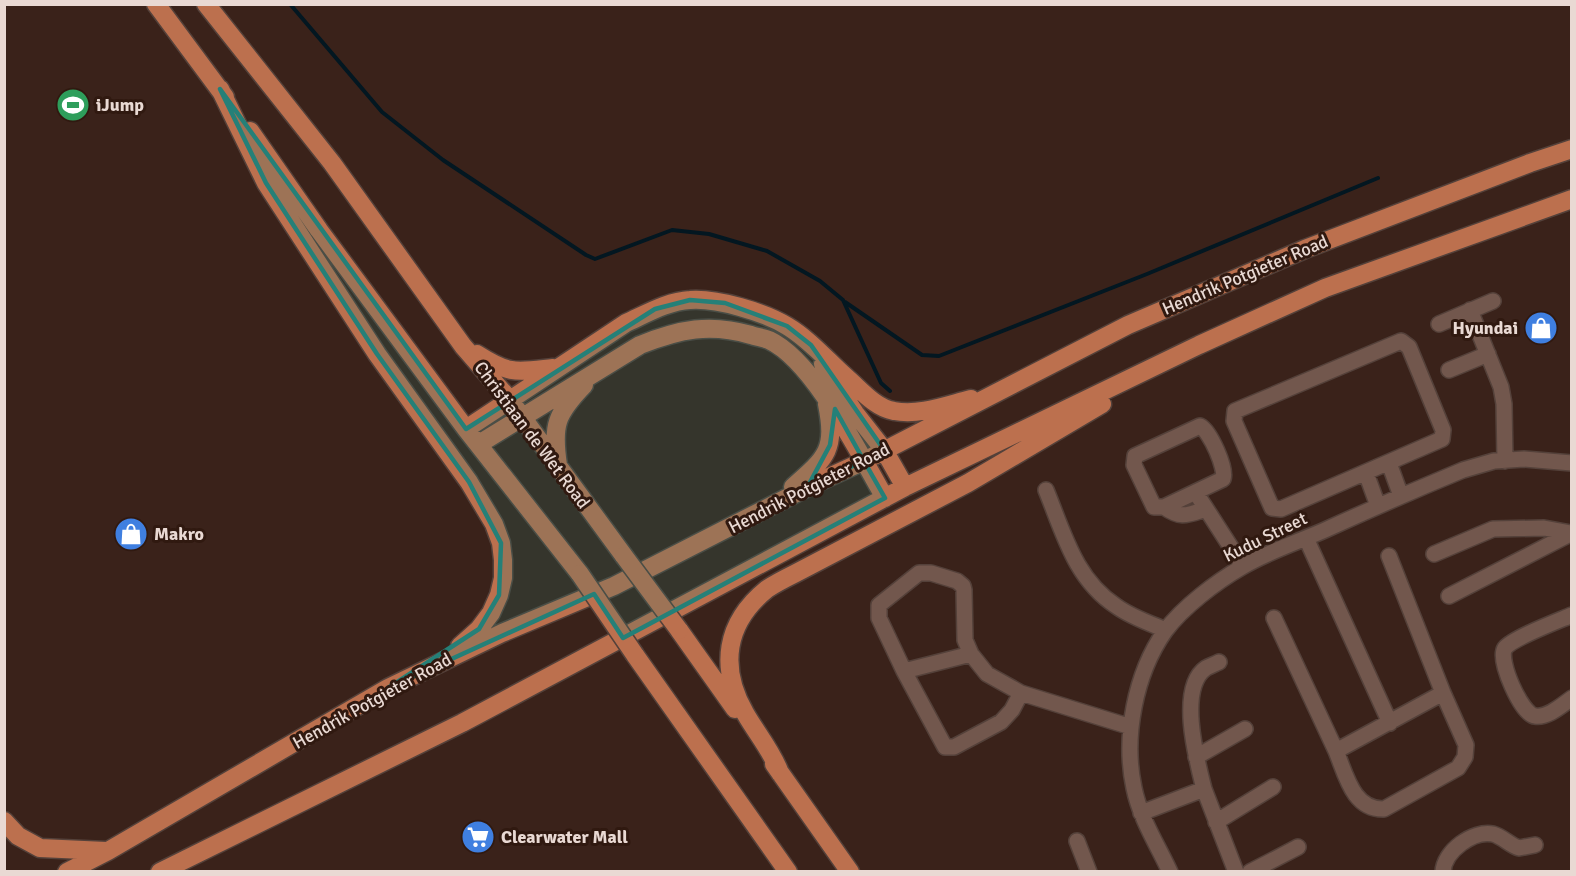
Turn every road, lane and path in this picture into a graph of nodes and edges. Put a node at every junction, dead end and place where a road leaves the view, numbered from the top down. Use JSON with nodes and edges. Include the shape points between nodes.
{"nodes":[{"id":1,"x":156,"y":4,"type":"edge"},
{"id":2,"x":206,"y":4,"type":"edge"},
{"id":3,"x":220,"y":89,"type":"junction"},
{"id":4,"x":1572,"y":149,"type":"edge"},
{"id":5,"x":1572,"y":199,"type":"edge"},
{"id":6,"x":1493,"y":301,"type":"dead end"},
{"id":7,"x":1470,"y":310,"type":"junction"},
{"id":8,"x":1439,"y":324,"type":"dead end"},
{"id":9,"x":811,"y":345,"type":"junction"},
{"id":10,"x":1199,"y":345,"type":"junction"},
{"id":11,"x":464,"y":346,"type":"junction"},
{"id":12,"x":1488,"y":354,"type":"junction"},
{"id":13,"x":561,"y":368,"type":"junction"},
{"id":14,"x":603,"y":368,"type":"junction"},
{"id":15,"x":1449,"y":370,"type":"dead end"},
{"id":16,"x":1001,"y":391,"type":"junction"},
{"id":17,"x":509,"y":399,"type":"junction"},
{"id":18,"x":827,"y":402,"type":"junction"},
{"id":19,"x":522,"y":418,"type":"junction"},
{"id":20,"x":466,"y":429,"type":"junction"},
{"id":21,"x":479,"y":444,"type":"junction"},
{"id":22,"x":884,"y":450,"type":"junction"},
{"id":23,"x":1505,"y":460,"type":"junction"},
{"id":24,"x":864,"y":461,"type":"junction"},
{"id":25,"x":1389,"y":463,"type":"junction"},
{"id":26,"x":1572,"y":463,"type":"edge"},
{"id":27,"x":558,"y":466,"type":"junction"},
{"id":28,"x":1366,"y":473,"type":"junction"},
{"id":29,"x":905,"y":487,"type":"junction"},
{"id":30,"x":1046,"y":490,"type":"dead end"},
{"id":31,"x":1196,"y":493,"type":"junction"},
{"id":32,"x":1401,"y":496,"type":"junction"},
{"id":33,"x":885,"y":498,"type":"junction"},
{"id":34,"x":773,"y":506,"type":"junction"},
{"id":35,"x":1378,"y":506,"type":"junction"},
{"id":36,"x":1164,"y":507,"type":"junction"},
{"id":37,"x":1206,"y":509,"type":"junction"},
{"id":38,"x":1571,"y":533,"type":"edge"},
{"id":39,"x":1306,"y":538,"type":"junction"},
{"id":40,"x":1434,"y":554,"type":"dead end"},
{"id":41,"x":1389,"y":556,"type":"dead end"},
{"id":42,"x":1243,"y":566,"type":"junction"},
{"id":43,"x":1449,"y":596,"type":"dead end"},
{"id":44,"x":1572,"y":615,"type":"edge"},
{"id":45,"x":1274,"y":618,"type":"dead end"},
{"id":46,"x":1166,"y":630,"type":"junction"},
{"id":47,"x":971,"y":654,"type":"junction"},
{"id":48,"x":1219,"y":662,"type":"dead end"},
{"id":49,"x":904,"y":671,"type":"junction"},
{"id":50,"x":388,"y":688,"type":"junction"},
{"id":51,"x":1021,"y":693,"type":"junction"},
{"id":52,"x":1443,"y":693,"type":"junction"},
{"id":53,"x":1572,"y":698,"type":"edge"},
{"id":54,"x":1390,"y":723,"type":"junction"},
{"id":55,"x":1131,"y":727,"type":"junction"},
{"id":56,"x":1245,"y":729,"type":"dead end"},
{"id":57,"x":1336,"y":751,"type":"junction"},
{"id":58,"x":1196,"y":757,"type":"junction"},
{"id":59,"x":780,"y":773,"type":"junction"},
{"id":60,"x":1273,"y":787,"type":"dead end"},
{"id":61,"x":1204,"y":789,"type":"junction"},
{"id":62,"x":1141,"y":813,"type":"junction"},
{"id":63,"x":4,"y":820,"type":"edge"},
{"id":64,"x":1216,"y":822,"type":"junction"},
{"id":65,"x":1077,"y":841,"type":"dead end"},
{"id":66,"x":1535,"y":845,"type":"dead end"},
{"id":67,"x":1298,"y":847,"type":"dead end"},
{"id":68,"x":108,"y":851,"type":"junction"},
{"id":69,"x":1165,"y":870,"type":"edge"},
{"id":70,"x":67,"y":872,"type":"edge"},
{"id":71,"x":160,"y":872,"type":"edge"},
{"id":72,"x":788,"y":872,"type":"edge"},
{"id":73,"x":850,"y":872,"type":"edge"},
{"id":74,"x":1089,"y":872,"type":"edge"},
{"id":75,"x":1236,"y":872,"type":"edge"},
{"id":76,"x":1250,"y":872,"type":"edge"},
{"id":77,"x":1443,"y":872,"type":"edge"}],
"edges":[{"from":1,"to":3,"type":"main road"},
{"from":2,"to":11,"type":"main road","name":"Christiaan de Wet Road","via":[[332,163]]},
{"from":3,"to":20,"type":"main road"},
{"from":3,"to":50,"type":"main road","via":[[266,183],[377,354],[469,482],[501,543],[503,578],[499,595],[479,629],[461,645]]},
{"from":4,"to":16,"type":"main road","name":"Hendrik Potgieter Road","via":[[1305,249],[1128,325]]},
{"from":5,"to":10,"type":"main road","via":[[1326,288]]},
{"from":6,"to":7,"type":"street"},
{"from":7,"to":8,"type":"street"},
{"from":7,"to":12,"type":"street"},
{"from":9,"to":13,"type":"main road","via":[[787,326],[750,309],[690,300],[655,309],[626,323]]},
{"from":9,"to":16,"type":"main road","via":[[880,406],[895,411],[930,409]]},
{"from":9,"to":22,"type":"main road"},
{"from":10,"to":29,"type":"main road"},
{"from":10,"to":59,"type":"main road","via":[[968,483],[769,588],[753,602],[739,621],[728,664],[735,693]]},
{"from":11,"to":13,"type":"main road","via":[[506,370],[522,373]]},
{"from":11,"to":17,"type":"main road","name":"Christiaan de Wet Road"},
{"from":12,"to":15,"type":"street"},
{"from":12,"to":23,"type":"street","via":[[1502,387]]},
{"from":13,"to":17,"type":"main road"},
{"from":14,"to":18,"type":"main road","via":[[640,345],[669,334],[721,328],[770,341],[792,357]]},
{"from":14,"to":19,"type":"main road"},
{"from":14,"to":27,"type":"main road","via":[[561,412],[556,425]]},
{"from":16,"to":22,"type":"main road","name":"Hendrik Potgieter Road"},
{"from":17,"to":19,"type":"main road","name":"Christiaan de Wet Road"},
{"from":17,"to":20,"type":"main road"},
{"from":18,"to":24,"type":"main road"},
{"from":18,"to":34,"type":"main road","via":[[830,445],[822,460]]},
{"from":19,"to":21,"type":"main road"},
{"from":19,"to":27,"type":"main road","name":"Christiaan de Wet Road"},
{"from":20,"to":21,"type":"main road"},
{"from":21,"to":72,"type":"main road","bridge":true,"via":[[580,574]]},
{"from":22,"to":24,"type":"main road","name":"Hendrik Potgieter Road"},
{"from":22,"to":29,"type":"main road"},
{"from":23,"to":26,"type":"street","name":"Kudu Street"},
{"from":23,"to":32,"type":"street","name":"Kudu Street","via":[[1463,470]]},
{"from":24,"to":33,"type":"main road"},
{"from":24,"to":34,"type":"main road","name":"Hendrik Potgieter Road"},
{"from":25,"to":28,"type":"street"},
{"from":25,"to":28,"type":"street","via":[[1438,442],[1444,435],[1408,347],[1401,341],[1235,411],[1234,421],[1272,508],[1281,509]]},
{"from":25,"to":32,"type":"street"},
{"from":27,"to":59,"type":"main road","name":"Christiaan de Wet Road","bridge":true},
{"from":28,"to":35,"type":"street"},
{"from":29,"to":33,"type":"main road"},
{"from":30,"to":46,"type":"street","via":[[1070,552],[1098,592],[1131,615]]},
{"from":31,"to":36,"type":"street"},
{"from":31,"to":36,"type":"street","via":[[1219,482],[1225,474],[1207,432],[1200,426],[1135,456],[1134,465],[1151,502],[1154,507]]},
{"from":31,"to":37,"type":"street"},
{"from":32,"to":35,"type":"street","name":"Kudu Street"},
{"from":33,"to":71,"type":"main road","via":[[462,723]]},
{"from":34,"to":50,"type":"main road","name":"Hendrik Potgieter Road","via":[[614,586],[502,633]]},
{"from":35,"to":39,"type":"street","name":"Kudu Street"},
{"from":36,"to":37,"type":"street","via":[[1183,516]]},
{"from":37,"to":42,"type":"street"},
{"from":38,"to":40,"type":"street","via":[[1544,528],[1494,529]]},
{"from":38,"to":43,"type":"street"},
{"from":39,"to":42,"type":"street","name":"Kudu Street"},
{"from":39,"to":54,"type":"street"},
{"from":41,"to":52,"type":"street"},
{"from":42,"to":46,"type":"street","name":"Kudu Street","via":[[1194,601]]},
{"from":44,"to":53,"type":"street","via":[[1513,642],[1502,657],[1527,712],[1534,717],[1547,714]]},
{"from":45,"to":57,"type":"street"},
{"from":46,"to":55,"type":"street","name":"Kudu Street","via":[[1139,688]]},
{"from":47,"to":49,"type":"street"},
{"from":47,"to":49,"type":"street","via":[[965,640],[963,586],[957,581],[919,573],[883,600],[878,611]]},
{"from":47,"to":51,"type":"street","via":[[987,674]]},
{"from":48,"to":58,"type":"street","via":[[1205,668],[1191,696]]},
{"from":49,"to":51,"type":"street","via":[[941,743],[950,749],[1001,722]]},
{"from":50,"to":68,"type":"main road","name":"Hendrik Potgieter Road"},
{"from":51,"to":55,"type":"street"},
{"from":52,"to":54,"type":"street"},
{"from":52,"to":57,"type":"street","via":[[1466,745],[1466,757],[1458,768],[1384,809],[1373,809],[1355,795]]},
{"from":54,"to":57,"type":"street"},
{"from":55,"to":62,"type":"street","name":"Kudu Street","via":[[1131,769]]},
{"from":56,"to":58,"type":"street"},
{"from":58,"to":61,"type":"street"},
{"from":59,"to":73,"type":"main road","name":"Christiaan de Wet Road"},
{"from":60,"to":64,"type":"street"},
{"from":61,"to":62,"type":"street"},
{"from":61,"to":64,"type":"street"},
{"from":62,"to":69,"type":"street","name":"Kudu Street"},
{"from":63,"to":68,"type":"main road","via":[[18,836],[40,848]]},
{"from":64,"to":75,"type":"street"},
{"from":65,"to":74,"type":"street"},
{"from":66,"to":77,"type":"street","via":[[1519,848],[1498,836],[1483,834],[1450,853]]},
{"from":67,"to":76,"type":"street"},
{"from":68,"to":70,"type":"main road","name":"Hendrik Potgieter Road"}]}
